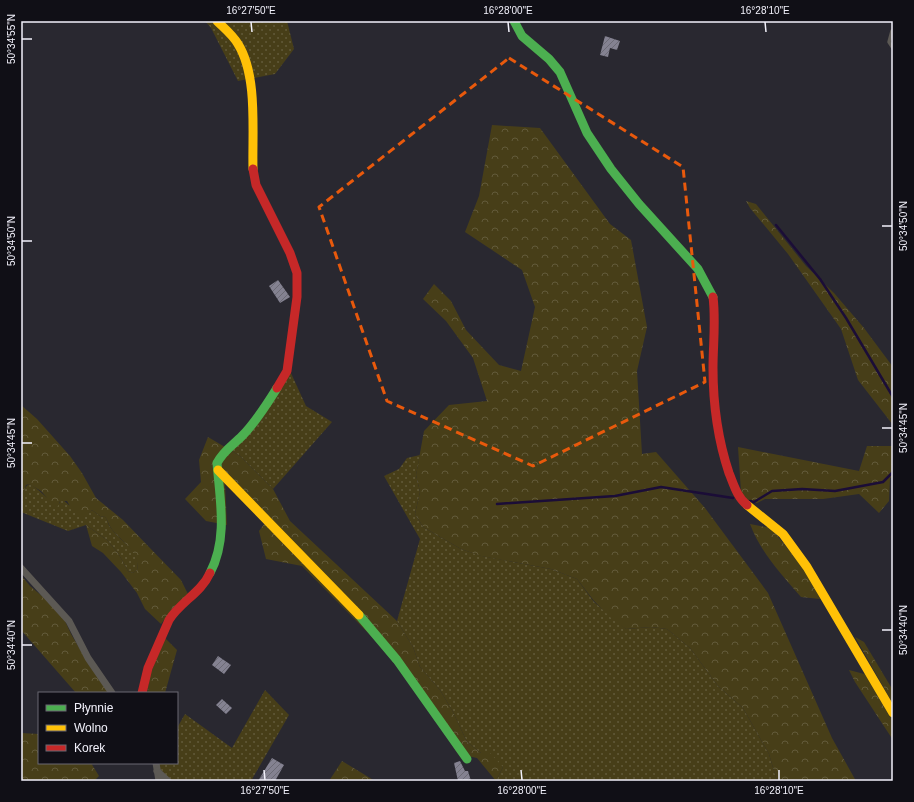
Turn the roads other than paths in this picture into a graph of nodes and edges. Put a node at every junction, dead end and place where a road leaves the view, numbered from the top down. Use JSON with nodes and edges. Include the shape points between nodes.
{"nodes":[{"id":1,"x":217,"y":21,"type":"edge"},
{"id":2,"x":514,"y":21,"type":"edge"},
{"id":3,"x":892,"y":31,"type":"edge"},
{"id":4,"x":893,"y":48,"type":"edge"},
{"id":5,"x":218,"y":470,"type":"junction"},
{"id":6,"x":21,"y":568,"type":"edge"},
{"id":7,"x":111,"y":692,"type":"edge"},
{"id":8,"x":142,"y":692,"type":"edge"},
{"id":9,"x":893,"y":713,"type":"edge"},
{"id":10,"x":467,"y":759,"type":"dead end"},
{"id":11,"x":156,"y":764,"type":"edge"},
{"id":12,"x":156,"y":771,"type":"junction"},
{"id":13,"x":159,"y":781,"type":"edge"},
{"id":14,"x":168,"y":781,"type":"edge"}],
"edges":[{"from":1,"to":5,"type":"street","via":[[238,43],[248,64],[256,186],[290,253],[297,273],[297,297],[287,371],[243,435],[222,454],[217,463]]},
{"from":2,"to":9,"type":"street","via":[[523,38],[560,71],[586,132],[607,164],[698,269],[712,293],[716,419],[723,455],[735,489],[742,500],[783,534],[807,567]]},
{"from":3,"to":4,"type":"lane","via":[[889,42]]},
{"from":5,"to":8,"type":"street","via":[[222,528],[216,562],[205,584],[169,620],[148,668]]},
{"from":5,"to":10,"type":"street","via":[[386,646],[423,693]]},
{"from":6,"to":7,"type":"street","via":[[70,621],[88,658]]},
{"from":11,"to":12,"type":"street"},
{"from":12,"to":13,"type":"street"},
{"from":12,"to":14,"type":"street"}]}
